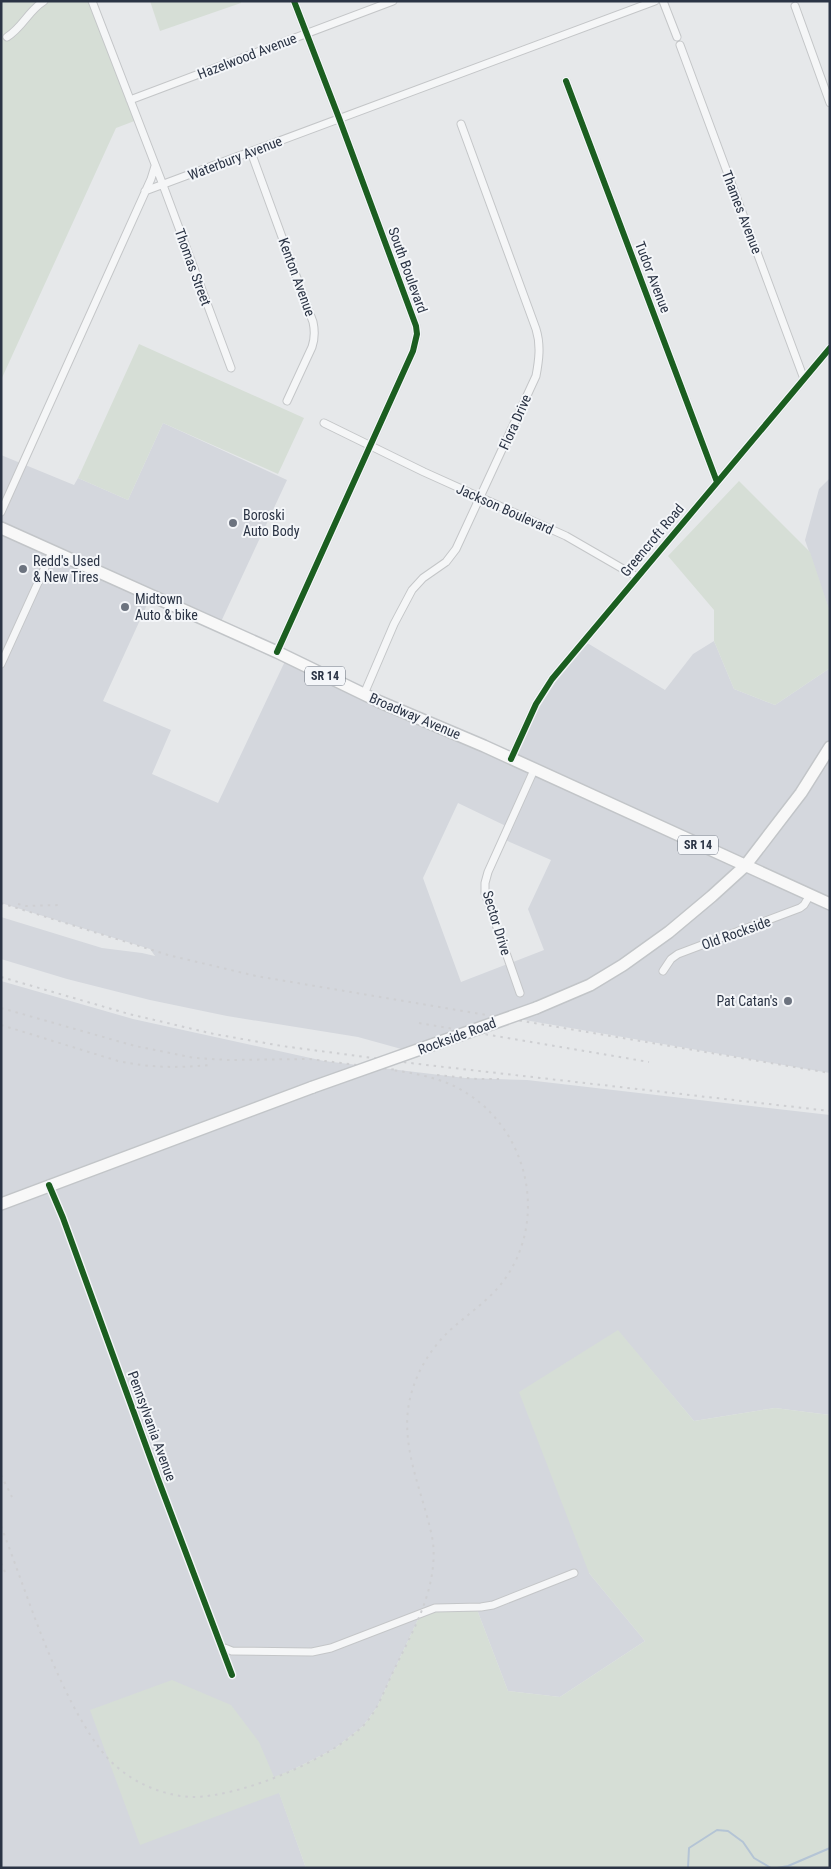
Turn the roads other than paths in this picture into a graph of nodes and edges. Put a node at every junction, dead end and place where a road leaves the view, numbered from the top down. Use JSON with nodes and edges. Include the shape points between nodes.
{"nodes":[{"id":1,"x":44,"y":1,"type":"edge"},
{"id":2,"x":92,"y":1,"type":"edge"},
{"id":3,"x":294,"y":1,"type":"edge"},
{"id":4,"x":393,"y":1,"type":"edge"},
{"id":5,"x":655,"y":1,"type":"edge"},
{"id":6,"x":663,"y":1,"type":"edge"},
{"id":7,"x":795,"y":6,"type":"dead end"},
{"id":8,"x":307,"y":33,"type":"junction"},
{"id":9,"x":7,"y":36,"type":"dead end"},
{"id":10,"x":677,"y":37,"type":"dead end"},
{"id":11,"x":680,"y":45,"type":"dead end"},
{"id":12,"x":566,"y":81,"type":"dead end"},
{"id":13,"x":130,"y":100,"type":"junction"},
{"id":14,"x":830,"y":102,"type":"edge"},
{"id":15,"x":340,"y":118,"type":"junction"},
{"id":16,"x":461,"y":124,"type":"dead end"},
{"id":17,"x":251,"y":152,"type":"junction"},
{"id":18,"x":155,"y":165,"type":"junction"},
{"id":19,"x":163,"y":185,"type":"junction"},
{"id":20,"x":145,"y":191,"type":"junction"},
{"id":21,"x":830,"y":348,"type":"edge"},
{"id":22,"x":231,"y":368,"type":"dead end"},
{"id":23,"x":804,"y":379,"type":"junction"},
{"id":24,"x":287,"y":401,"type":"dead end"},
{"id":25,"x":324,"y":423,"type":"dead end"},
{"id":26,"x":370,"y":446,"type":"junction"},
{"id":27,"x":717,"y":482,"type":"junction"},
{"id":28,"x":481,"y":497,"type":"junction"},
{"id":29,"x":1,"y":512,"type":"edge"},
{"id":30,"x":1,"y":528,"type":"edge"},
{"id":31,"x":52,"y":552,"type":"junction"},
{"id":32,"x":637,"y":577,"type":"junction"},
{"id":33,"x":278,"y":652,"type":"junction"},
{"id":34,"x":1,"y":664,"type":"edge"},
{"id":35,"x":364,"y":694,"type":"junction"},
{"id":36,"x":830,"y":747,"type":"edge"},
{"id":37,"x":511,"y":758,"type":"junction"},
{"id":38,"x":534,"y":770,"type":"junction"},
{"id":39,"x":745,"y":866,"type":"junction"},
{"id":40,"x":810,"y":895,"type":"junction"},
{"id":41,"x":830,"y":904,"type":"edge"},
{"id":42,"x":663,"y":971,"type":"dead end"},
{"id":43,"x":520,"y":993,"type":"dead end"},
{"id":44,"x":49,"y":1186,"type":"junction"},
{"id":45,"x":1,"y":1204,"type":"edge"},
{"id":46,"x":574,"y":1573,"type":"dead end"},
{"id":47,"x":222,"y":1647,"type":"junction"},
{"id":48,"x":232,"y":1675,"type":"dead end"}],
"edges":[{"from":1,"to":9,"type":"street","via":[[17,30]]},
{"from":2,"to":13,"type":"street","name":"Thomas Street"},
{"from":3,"to":8,"type":"street","name":"South Boulevard"},
{"from":4,"to":8,"type":"street","name":"Hazelwood Avenue"},
{"from":5,"to":15,"type":"street","name":"Waterbury Avenue"},
{"from":6,"to":10,"type":"street"},
{"from":7,"to":14,"type":"street"},
{"from":8,"to":13,"type":"street","name":"Hazelwood Avenue"},
{"from":8,"to":15,"type":"street","name":"South Boulevard"},
{"from":11,"to":23,"type":"street","name":"Thames Avenue"},
{"from":12,"to":27,"type":"street","name":"Tudor Avenue"},
{"from":13,"to":18,"type":"street","name":"Thomas Street"},
{"from":15,"to":17,"type":"street","name":"Waterbury Avenue"},
{"from":15,"to":26,"type":"street","name":"South Boulevard","via":[[417,334],[413,351]]},
{"from":16,"to":28,"type":"street","name":"Flora Drive","via":[[536,329],[539,346],[536,376]]},
{"from":17,"to":19,"type":"street","name":"Waterbury Avenue"},
{"from":17,"to":24,"type":"street","name":"Kenton Avenue","via":[[315,330],[315,340]]},
{"from":18,"to":19,"type":"street","name":"Thomas Street"},
{"from":18,"to":20,"type":"street"},
{"from":19,"to":20,"type":"street","name":"Waterbury Avenue"},
{"from":19,"to":22,"type":"street","name":"Thomas Street"},
{"from":20,"to":29,"type":"street"},
{"from":21,"to":23,"type":"street","name":"Greencroft Road"},
{"from":23,"to":27,"type":"street","name":"Greencroft Road"},
{"from":25,"to":26,"type":"street","name":"Jackson Boulevard"},
{"from":26,"to":28,"type":"street","name":"Jackson Boulevard"},
{"from":26,"to":33,"type":"street","name":"South Boulevard"},
{"from":27,"to":32,"type":"street","name":"Greencroft Road"},
{"from":28,"to":32,"type":"street","name":"Jackson Boulevard","via":[[566,536]]},
{"from":28,"to":35,"type":"street","name":"Flora Drive","via":[[451,557],[412,590]]},
{"from":30,"to":31,"type":"main road","name":"Broadway Avenue","number":"SR 14"},
{"from":31,"to":33,"type":"main road","name":"Broadway Avenue","number":"SR 14"},
{"from":31,"to":34,"type":"street"},
{"from":32,"to":37,"type":"street","name":"Greencroft Road","via":[[552,679],[536,704]]},
{"from":33,"to":35,"type":"main road","name":"Broadway Avenue","number":"SR 14"},
{"from":35,"to":37,"type":"main road","name":"Broadway Avenue","number":"SR 14"},
{"from":36,"to":39,"type":"main road","name":"Rockside Road","via":[[801,793]]},
{"from":37,"to":38,"type":"main road","name":"Broadway Avenue","number":"SR 14"},
{"from":38,"to":39,"type":"main road","name":"Broadway Avenue","number":"SR 14"},
{"from":38,"to":43,"type":"street","name":"Sector Drive","via":[[485,883],[485,893]]},
{"from":39,"to":40,"type":"main road","name":"Broadway Avenue","number":"SR 14"},
{"from":39,"to":44,"type":"main road","name":"Rockside Road","bridge":true,"via":[[669,932],[590,985],[536,1008]]},
{"from":40,"to":41,"type":"main road","name":"Broadway Avenue","number":"SR 14"},
{"from":40,"to":42,"type":"street","name":"Old Rockside","via":[[800,908],[678,954]]},
{"from":44,"to":45,"type":"main road","name":"Rockside Road"},
{"from":44,"to":47,"type":"street","name":"Pennsylvania Avenue"},
{"from":46,"to":47,"type":"street","via":[[493,1605],[435,1608],[312,1652],[232,1651]]},
{"from":47,"to":48,"type":"street","name":"Pennsylvania Avenue"}]}
